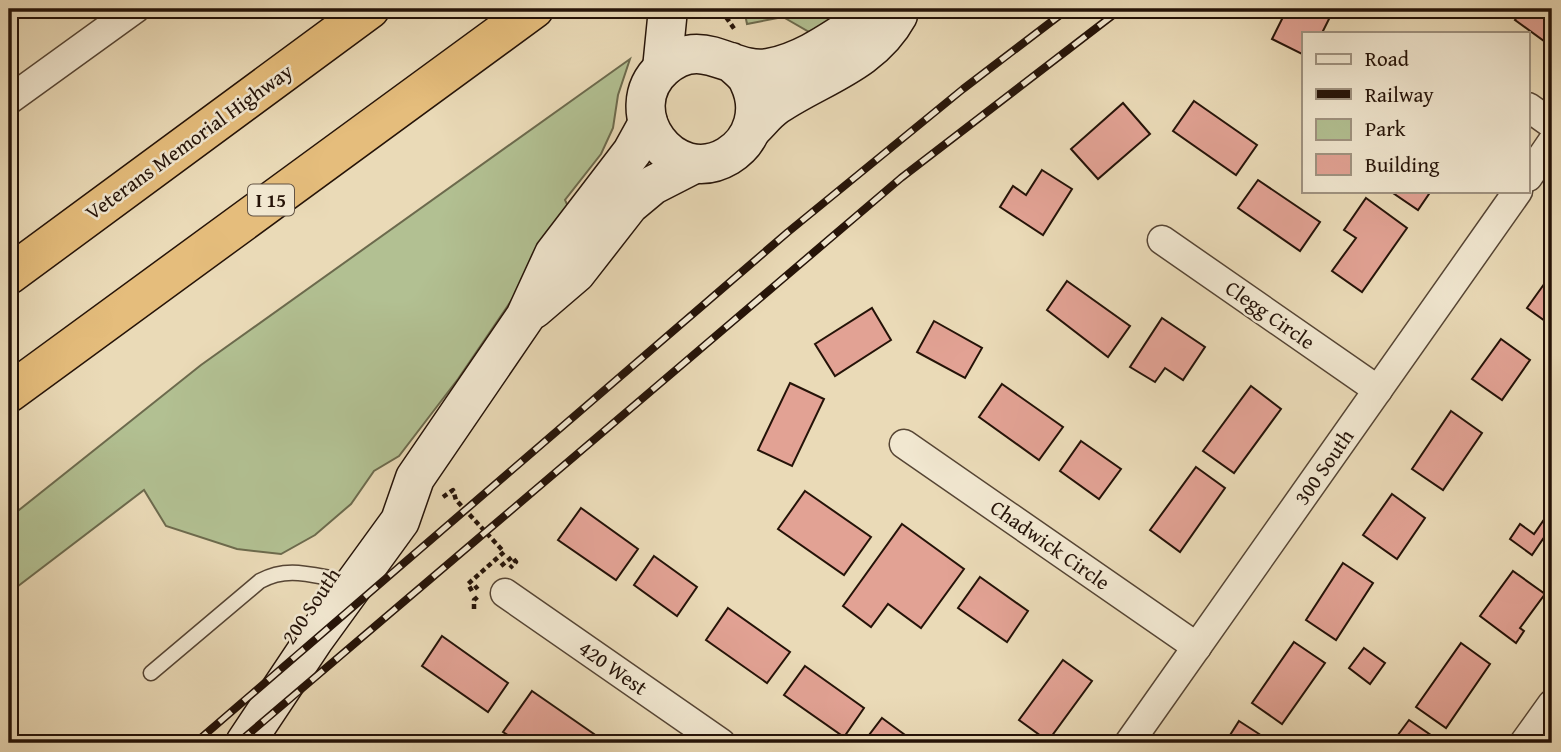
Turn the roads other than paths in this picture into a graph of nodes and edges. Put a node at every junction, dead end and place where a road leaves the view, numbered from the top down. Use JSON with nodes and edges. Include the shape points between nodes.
{"nodes":[{"id":1,"x":135,"y":9,"type":"edge"},
{"id":2,"x":370,"y":9,"type":"edge"},
{"id":3,"x":534,"y":9,"type":"edge"},
{"id":4,"x":668,"y":9,"type":"edge"},
{"id":5,"x":691,"y":9,"type":"edge"},
{"id":6,"x":883,"y":9,"type":"edge"},
{"id":7,"x":902,"y":9,"type":"edge"},
{"id":8,"x":729,"y":50,"type":"junction"},
{"id":9,"x":662,"y":69,"type":"junction"},
{"id":10,"x":9,"y":100,"type":"edge"},
{"id":11,"x":1530,"y":108,"type":"edge"},
{"id":12,"x":648,"y":123,"type":"junction"},
{"id":13,"x":1552,"y":124,"type":"edge"},
{"id":14,"x":753,"y":128,"type":"junction"},
{"id":15,"x":1552,"y":142,"type":"edge"},
{"id":16,"x":694,"y":164,"type":"junction"},
{"id":17,"x":1530,"y":174,"type":"edge"},
{"id":18,"x":1517,"y":192,"type":"edge"},
{"id":19,"x":1162,"y":240,"type":"dead end"},
{"id":20,"x":9,"y":275,"type":"edge"},
{"id":21,"x":525,"y":317,"type":"junction"},
{"id":22,"x":1378,"y":390,"type":"junction"},
{"id":23,"x":9,"y":393,"type":"edge"},
{"id":24,"x":904,"y":444,"type":"dead end"},
{"id":25,"x":427,"y":486,"type":"junction"},
{"id":26,"x":330,"y":578,"type":"junction"},
{"id":27,"x":505,"y":593,"type":"dead end"},
{"id":28,"x":1197,"y":647,"type":"junction"},
{"id":29,"x":151,"y":673,"type":"dead end"},
{"id":30,"x":1552,"y":704,"type":"edge"},
{"id":31,"x":218,"y":743,"type":"edge"},
{"id":32,"x":245,"y":743,"type":"edge"},
{"id":33,"x":722,"y":743,"type":"edge"},
{"id":34,"x":1129,"y":743,"type":"edge"},
{"id":35,"x":1524,"y":743,"type":"edge"}],
"edges":[{"from":1,"to":10,"type":"street"},
{"from":2,"to":20,"type":"highway","name":"Veterans Memorial Highway"},
{"from":3,"to":23,"type":"highway","number":"I 15"},
{"from":4,"to":9,"type":"street"},
{"from":5,"to":8,"type":"street","via":[[704,40]]},
{"from":6,"to":8,"type":"street","via":[[816,50],[769,68],[751,68]]},
{"from":7,"to":14,"type":"street","via":[[890,31],[864,54],[775,107]]},
{"from":8,"to":9,"type":"street","via":[[684,56]]},
{"from":8,"to":14,"type":"street","via":[[756,103]]},
{"from":9,"to":12,"type":"street","via":[[649,89]]},
{"from":11,"to":13,"type":"street"},
{"from":12,"to":16,"type":"street","via":[[653,137],[671,155]]},
{"from":12,"to":21,"type":"street","name":"200 South","via":[[554,254]]},
{"from":14,"to":16,"type":"street","via":[[740,148],[718,161]]},
{"from":15,"to":17,"type":"street"},
{"from":16,"to":21,"type":"street","name":"200 South","via":[[653,185],[629,205],[576,273]]},
{"from":18,"to":22,"type":"street","name":"300 South"},
{"from":19,"to":22,"type":"street","name":"Clegg Circle"},
{"from":21,"to":25,"type":"street","name":"200 South"},
{"from":22,"to":28,"type":"street","name":"300 South"},
{"from":24,"to":28,"type":"street","name":"Chadwick Circle"},
{"from":25,"to":26,"type":"street","name":"200 South","via":[[379,508]]},
{"from":25,"to":32,"type":"street","name":"200 South","via":[[315,638]]},
{"from":26,"to":29,"type":"lane","via":[[287,571],[272,574]]},
{"from":26,"to":31,"type":"street","name":"200 South"},
{"from":27,"to":33,"type":"street","name":"420 West"},
{"from":28,"to":34,"type":"street","name":"300 South"},
{"from":30,"to":35,"type":"street"}]}
